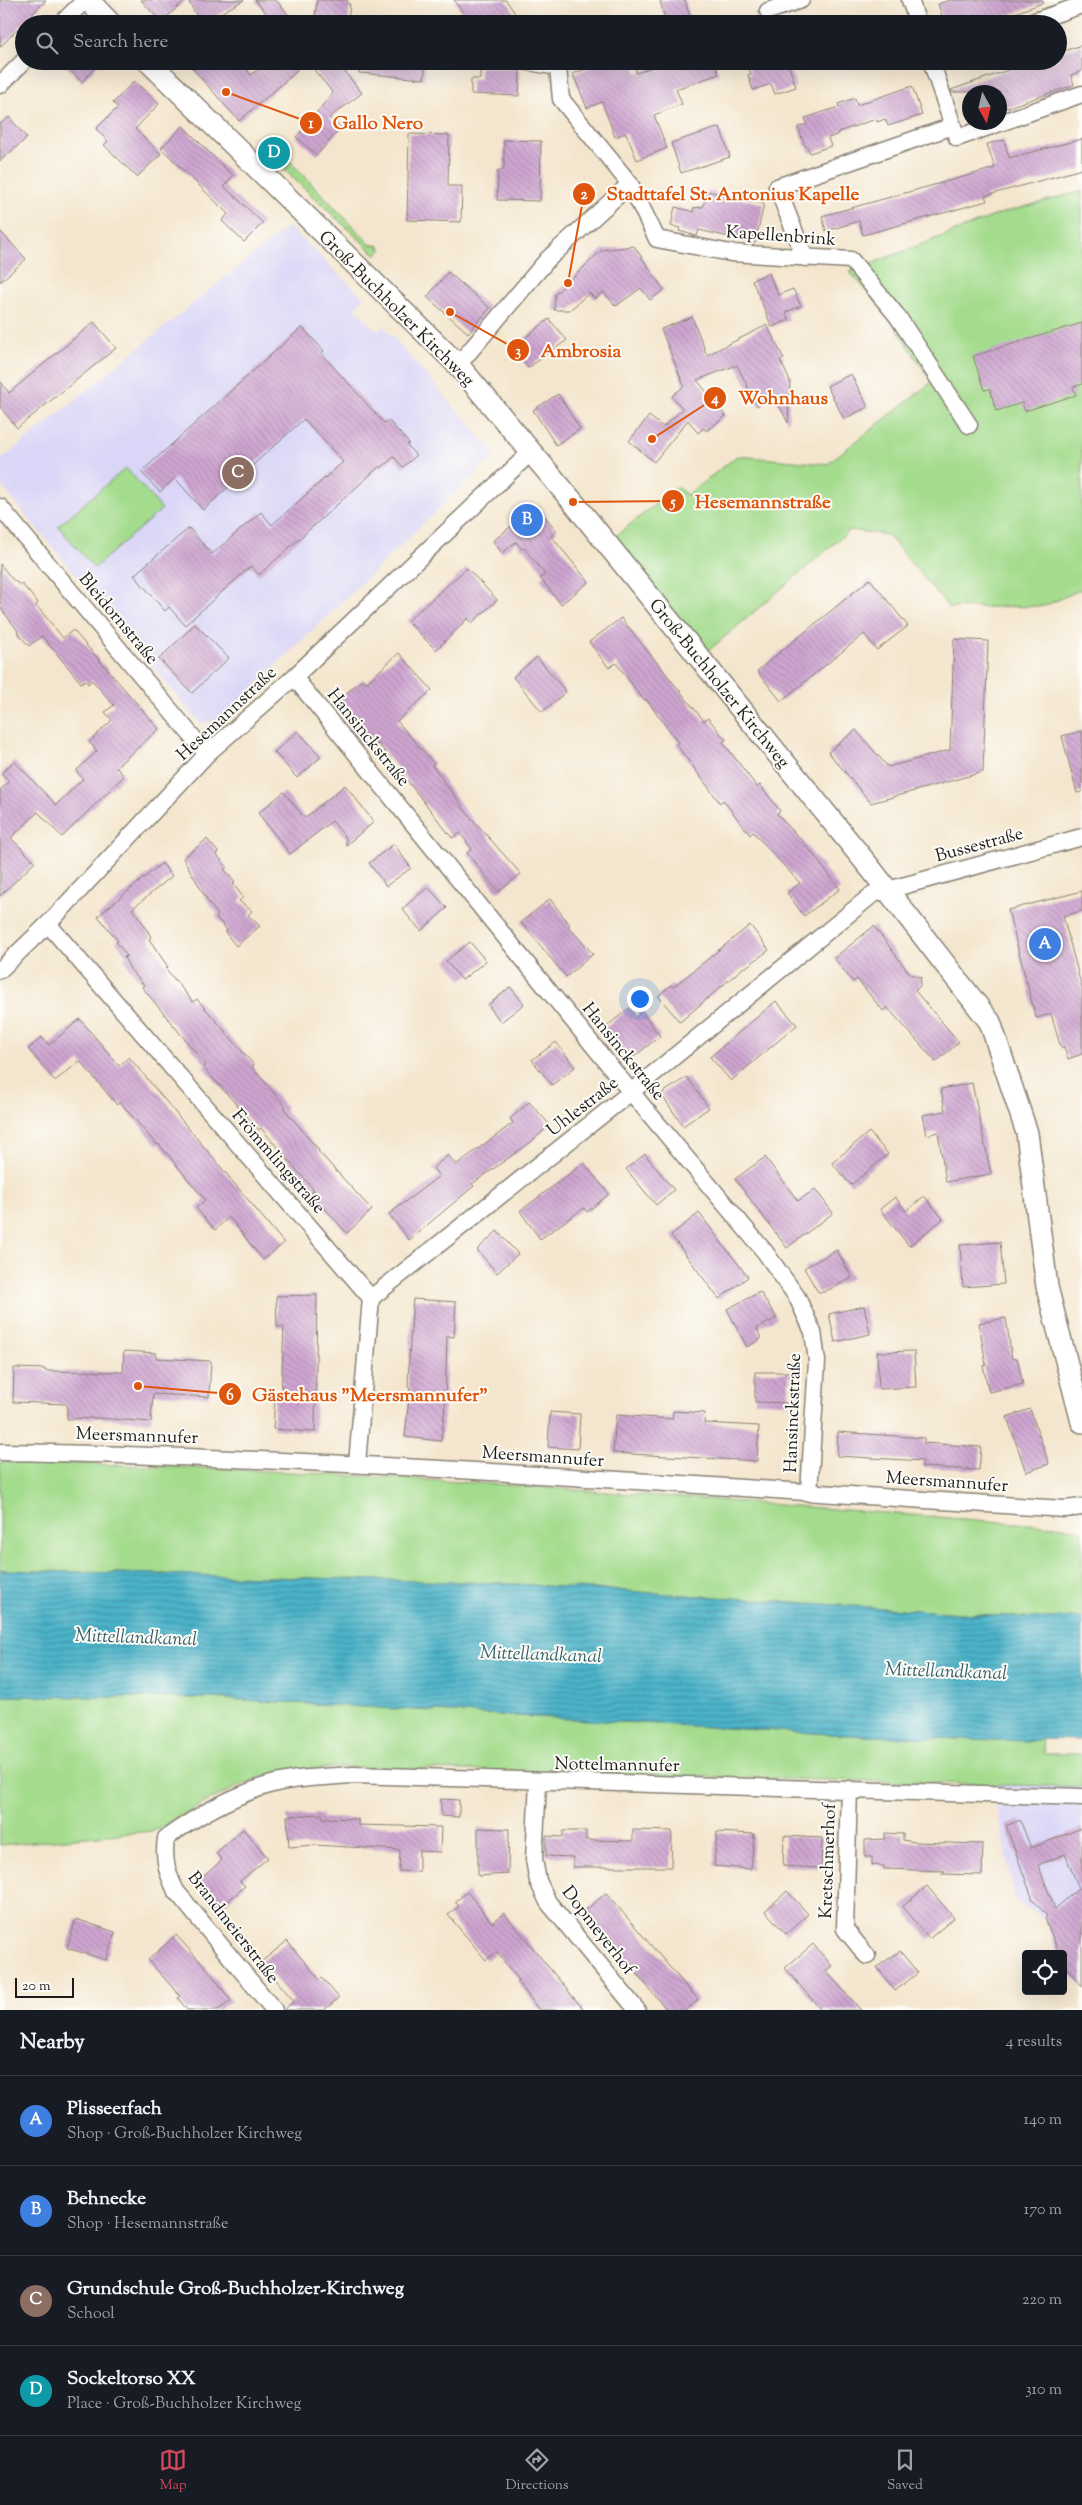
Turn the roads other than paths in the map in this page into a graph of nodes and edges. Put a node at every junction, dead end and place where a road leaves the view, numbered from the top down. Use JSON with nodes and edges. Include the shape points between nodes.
{"nodes":[{"id":1,"x":86,"y":0,"type":"edge"},
{"id":2,"x":801,"y":0,"type":"edge"},
{"id":3,"x":910,"y":0,"type":"edge"},
{"id":4,"x":1082,"y":5,"type":"edge"},
{"id":5,"x":768,"y":11,"type":"dead end"},
{"id":6,"x":70,"y":15,"type":"edge"},
{"id":7,"x":102,"y":15,"type":"edge"},
{"id":8,"x":915,"y":15,"type":"edge"},
{"id":9,"x":1053,"y":15,"type":"edge"},
{"id":10,"x":15,"y":70,"type":"edge"},
{"id":11,"x":157,"y":70,"type":"edge"},
{"id":12,"x":558,"y":70,"type":"edge"},
{"id":13,"x":934,"y":70,"type":"edge"},
{"id":14,"x":0,"y":85,"type":"edge"},
{"id":15,"x":1082,"y":94,"type":"edge"},
{"id":16,"x":953,"y":126,"type":"junction"},
{"id":17,"x":630,"y":184,"type":"junction"},
{"id":18,"x":805,"y":258,"type":"junction"},
{"id":19,"x":458,"y":365,"type":"junction"},
{"id":20,"x":969,"y":425,"type":"dead end"},
{"id":21,"x":531,"y":452,"type":"junction"},
{"id":22,"x":0,"y":508,"type":"edge"},
{"id":23,"x":294,"y":677,"type":"junction"},
{"id":24,"x":207,"y":754,"type":"junction"},
{"id":25,"x":1082,"y":837,"type":"edge"},
{"id":26,"x":887,"y":890,"type":"junction"},
{"id":27,"x":48,"y":924,"type":"junction"},
{"id":28,"x":0,"y":970,"type":"edge"},
{"id":29,"x":631,"y":1092,"type":"junction"},
{"id":30,"x":370,"y":1298,"type":"junction"},
{"id":31,"x":1082,"y":1422,"type":"edge"},
{"id":32,"x":0,"y":1452,"type":"edge"},
{"id":33,"x":357,"y":1464,"type":"junction"},
{"id":34,"x":809,"y":1493,"type":"junction"},
{"id":35,"x":1082,"y":1506,"type":"edge"},
{"id":36,"x":538,"y":1782,"type":"junction"},
{"id":37,"x":849,"y":1789,"type":"junction"},
{"id":38,"x":1082,"y":1798,"type":"edge"},
{"id":39,"x":166,"y":1838,"type":"joint"},
{"id":40,"x":867,"y":1956,"type":"dead end"},
{"id":41,"x":274,"y":2010,"type":"edge"},
{"id":42,"x":637,"y":2010,"type":"edge"}],
"edges":[{"from":1,"to":6,"type":"street"},
{"from":1,"to":7,"type":"street"},
{"from":2,"to":5,"type":"street"},
{"from":3,"to":8,"type":"street"},
{"from":4,"to":9,"type":"street"},
{"from":10,"to":14,"type":"street"},
{"from":11,"to":19,"type":"street","name":"Groß-Buchholzer Kirchweg"},
{"from":12,"to":17,"type":"street","name":"Kapellenbrink","via":[[561,99]]},
{"from":13,"to":16,"type":"street"},
{"from":15,"to":16,"type":"street","via":[[957,138]]},
{"from":16,"to":18,"type":"street","via":[[777,187]]},
{"from":17,"to":18,"type":"street","name":"Kapellenbrink","via":[[657,239],[731,253]]},
{"from":17,"to":19,"type":"street","via":[[548,259]]},
{"from":18,"to":20,"type":"street","name":"Kapellenbrink","via":[[851,260],[898,317]]},
{"from":19,"to":21,"type":"street","name":"Groß-Buchholzer Kirchweg"},
{"from":21,"to":23,"type":"street","name":"Hesemannstraße"},
{"from":21,"to":26,"type":"street","name":"Groß-Buchholzer Kirchweg"},
{"from":22,"to":24,"type":"street","name":"Bleidornstraße"},
{"from":23,"to":24,"type":"street","name":"Hesemannstraße"},
{"from":23,"to":29,"type":"street","name":"Hansinckstraße"},
{"from":24,"to":27,"type":"street","name":"Hesemannstraße"},
{"from":25,"to":26,"type":"street","name":"Bussestraße"},
{"from":26,"to":29,"type":"street","name":"Uhlestraße","via":[[873,894]]},
{"from":26,"to":31,"type":"street","name":"Groß-Buchholzer Kirchweg","via":[[990,1022],[1027,1133],[1046,1287]]},
{"from":27,"to":28,"type":"street","name":"Hesemannstraße"},
{"from":27,"to":30,"type":"street","name":"Frömmlingstraße"},
{"from":29,"to":30,"type":"street","name":"Uhlestraße"},
{"from":29,"to":34,"type":"street","name":"Hansinckstraße","via":[[764,1252],[797,1296],[813,1332],[817,1361]]},
{"from":30,"to":33,"type":"street"},
{"from":32,"to":33,"type":"street","name":"Meersmannufer"},
{"from":33,"to":34,"type":"street","name":"Meersmannufer"},
{"from":34,"to":35,"type":"street","name":"Meersmannufer","via":[[1065,1509]]},
{"from":36,"to":37,"type":"street","name":"Nottelmannufer"},
{"from":36,"to":39,"type":"street","name":"Nottelmannufer","via":[[353,1775],[304,1778],[272,1784],[200,1814]]},
{"from":36,"to":42,"type":"street","name":"Dopmeyerhof","via":[[534,1860],[538,1881],[548,1902]]},
{"from":37,"to":38,"type":"street","name":"Nottelmannufer"},
{"from":37,"to":40,"type":"street","name":"Kretschmerhof","via":[[845,1929]]},
{"from":39,"to":41,"type":"street","name":"Brandmeierstraße","via":[[164,1856],[167,1873],[176,1891]]}]}
